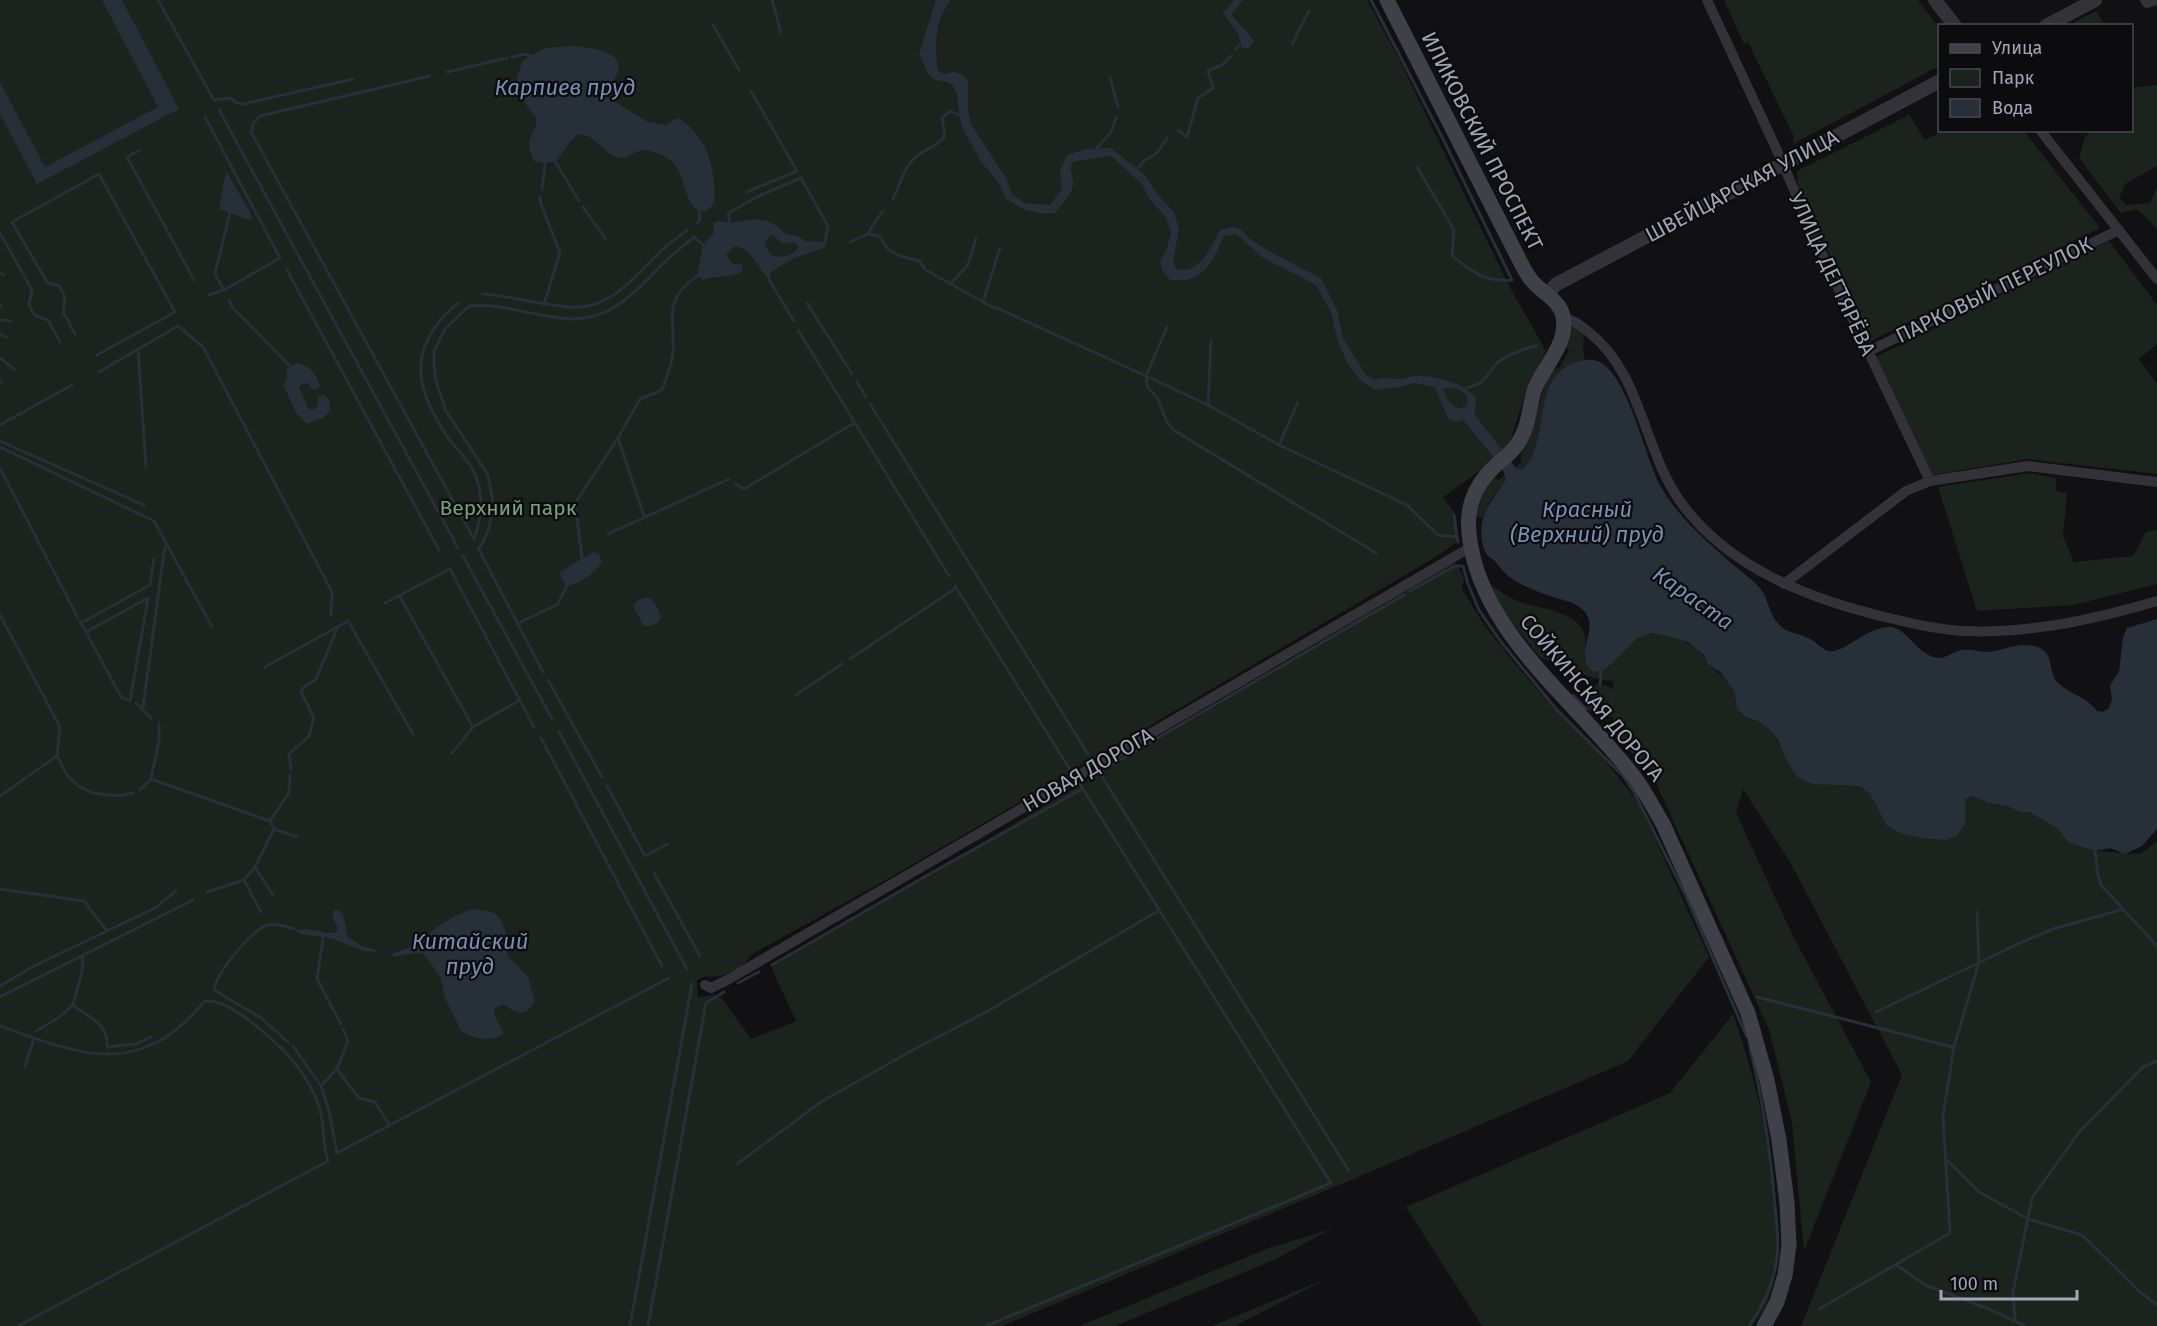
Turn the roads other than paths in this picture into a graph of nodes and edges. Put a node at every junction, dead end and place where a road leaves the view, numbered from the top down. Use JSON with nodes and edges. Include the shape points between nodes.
{"nodes":[{"id":1,"x":1387,"y":0,"type":"edge"},
{"id":2,"x":1707,"y":0,"type":"edge"},
{"id":3,"x":1935,"y":0,"type":"edge"},
{"id":4,"x":2095,"y":0,"type":"edge"},
{"id":5,"x":2145,"y":0,"type":"edge"},
{"id":6,"x":2157,"y":0,"type":"edge"},
{"id":7,"x":1953,"y":24,"type":"edge"},
{"id":8,"x":2050,"y":24,"type":"edge"},
{"id":9,"x":1938,"y":82,"type":"edge"},
{"id":10,"x":2042,"y":132,"type":"edge"},
{"id":11,"x":1783,"y":164,"type":"junction"},
{"id":12,"x":2119,"y":230,"type":"junction"},
{"id":13,"x":2157,"y":279,"type":"edge"},
{"id":14,"x":1548,"y":295,"type":"junction"},
{"id":15,"x":1563,"y":318,"type":"junction"},
{"id":16,"x":1869,"y":351,"type":"junction"},
{"id":17,"x":1930,"y":481,"type":"junction"},
{"id":18,"x":2157,"y":482,"type":"edge"},
{"id":19,"x":1471,"y":548,"type":"junction"},
{"id":20,"x":1784,"y":584,"type":"junction"},
{"id":21,"x":2157,"y":601,"type":"edge"},
{"id":22,"x":705,"y":985,"type":"dead end"},
{"id":23,"x":1764,"y":1326,"type":"edge"}],
"edges":[{"from":1,"to":14,"type":"main road","name":"ИЛИКОВСКИЙ ПРОСПЕКТ","via":[[1523,267]]},
{"from":2,"to":11,"type":"street","name":"УЛИЦА ДЕГТЯРЁВА"},
{"from":3,"to":7,"type":"street"},
{"from":4,"to":8,"type":"street"},
{"from":5,"to":6,"type":"street"},
{"from":9,"to":11,"type":"street","name":"ШВЕЙЦАРСКАЯ УЛИЦА"},
{"from":10,"to":12,"type":"street"},
{"from":11,"to":14,"type":"street","name":"ШВЕЙЦАРСКАЯ УЛИЦА","via":[[1555,285]]},
{"from":11,"to":16,"type":"street","name":"УЛИЦА ДЕГТЯРЁВА"},
{"from":12,"to":13,"type":"street"},
{"from":12,"to":16,"type":"street","name":"ПАРКОВЫЙ ПЕРЕУЛОК"},
{"from":14,"to":15,"type":"main road","name":"ИЛИКОВСКИЙ ПРОСПЕКТ"},
{"from":15,"to":19,"type":"main road","name":"СОЙКИНСКАЯ ДОРОГА","via":[[1560,342],[1535,388],[1522,437],[1479,483],[1469,503]]},
{"from":15,"to":20,"type":"street","via":[[1573,319],[1612,353],[1682,503],[1722,545]]},
{"from":16,"to":17,"type":"street","name":"УЛИЦА ДЕГТЯРЁВА"},
{"from":17,"to":18,"type":"street","via":[[2028,466]]},
{"from":17,"to":20,"type":"street","via":[[1906,491]]},
{"from":19,"to":22,"type":"street","name":"НОВАЯ ДОРОГА","via":[[729,979],[711,988]]},
{"from":19,"to":23,"type":"main road","name":"СОЙКИНСКАЯ ДОРОГА","via":[[1482,587],[1497,614],[1647,795],[1748,1013],[1767,1080],[1787,1203],[1785,1275]]},
{"from":20,"to":21,"type":"street","via":[[1869,613],[1965,631],[2057,625]]}]}
